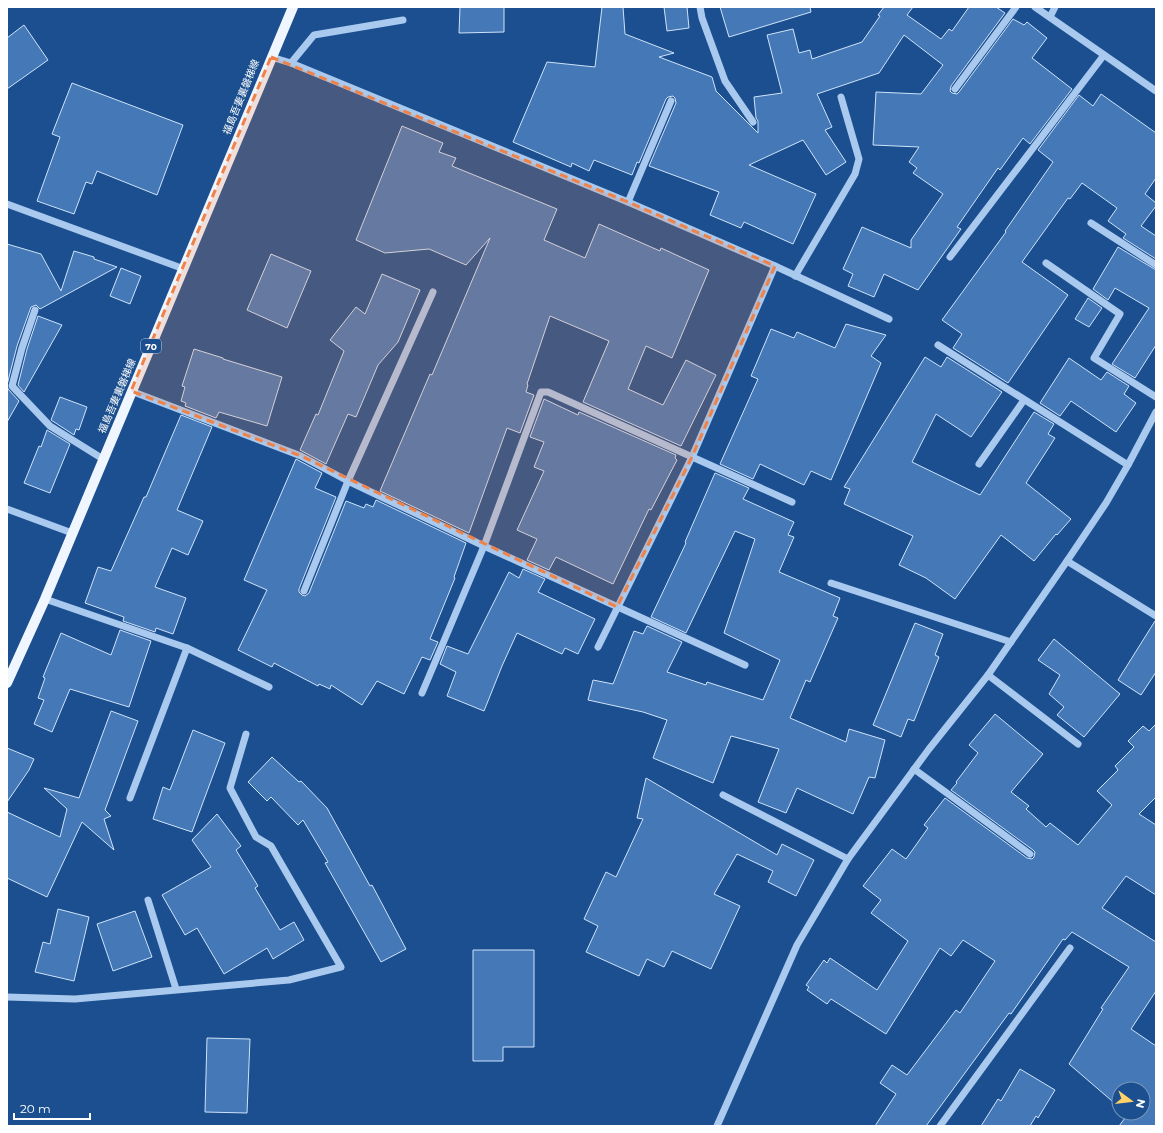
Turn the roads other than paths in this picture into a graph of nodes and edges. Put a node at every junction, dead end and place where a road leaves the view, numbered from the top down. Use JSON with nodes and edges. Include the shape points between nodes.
{"nodes":[{"id":1,"x":293,"y":7,"type":"edge"},
{"id":2,"x":700,"y":7,"type":"edge"},
{"id":3,"x":1016,"y":7,"type":"edge"},
{"id":4,"x":1035,"y":7,"type":"edge"},
{"id":5,"x":1055,"y":7,"type":"edge"},
{"id":6,"x":1050,"y":17,"type":"junction"},
{"id":7,"x":403,"y":20,"type":"dead end"},
{"id":8,"x":1104,"y":55,"type":"junction"},
{"id":9,"x":271,"y":56,"type":"junction"},
{"id":10,"x":291,"y":63,"type":"junction"},
{"id":11,"x":955,"y":89,"type":"dead end"},
{"id":12,"x":1156,"y":92,"type":"edge"},
{"id":13,"x":841,"y":97,"type":"dead end"},
{"id":14,"x":672,"y":101,"type":"dead end"},
{"id":15,"x":753,"y":122,"type":"dead end"},
{"id":16,"x":628,"y":202,"type":"junction"},
{"id":17,"x":7,"y":204,"type":"edge"},
{"id":18,"x":1091,"y":224,"type":"dead end"},
{"id":19,"x":950,"y":257,"type":"dead end"},
{"id":20,"x":1046,"y":263,"type":"dead end"},
{"id":21,"x":1156,"y":265,"type":"edge"},
{"id":22,"x":775,"y":266,"type":"junction"},
{"id":23,"x":184,"y":269,"type":"junction"},
{"id":24,"x":795,"y":276,"type":"junction"},
{"id":25,"x":433,"y":292,"type":"dead end"},
{"id":26,"x":35,"y":310,"type":"dead end"},
{"id":27,"x":889,"y":319,"type":"dead end"},
{"id":28,"x":938,"y":345,"type":"dead end"},
{"id":29,"x":131,"y":391,"type":"junction"},
{"id":30,"x":1156,"y":397,"type":"edge"},
{"id":31,"x":1024,"y":400,"type":"junction"},
{"id":32,"x":1156,"y":412,"type":"edge"},
{"id":33,"x":692,"y":457,"type":"junction"},
{"id":34,"x":103,"y":459,"type":"junction"},
{"id":35,"x":979,"y":464,"type":"dead end"},
{"id":36,"x":1128,"y":465,"type":"junction"},
{"id":37,"x":348,"y":481,"type":"junction"},
{"id":38,"x":792,"y":502,"type":"dead end"},
{"id":39,"x":7,"y":509,"type":"edge"},
{"id":40,"x":72,"y":533,"type":"junction"},
{"id":41,"x":484,"y":546,"type":"junction"},
{"id":42,"x":1067,"y":561,"type":"junction"},
{"id":43,"x":831,"y":583,"type":"dead end"},
{"id":44,"x":304,"y":591,"type":"dead end"},
{"id":45,"x":45,"y":598,"type":"junction"},
{"id":46,"x":617,"y":607,"type":"junction"},
{"id":47,"x":1156,"y":616,"type":"edge"},
{"id":48,"x":1011,"y":642,"type":"junction"},
{"id":49,"x":598,"y":647,"type":"dead end"},
{"id":50,"x":187,"y":648,"type":"junction"},
{"id":51,"x":745,"y":665,"type":"dead end"},
{"id":52,"x":988,"y":674,"type":"junction"},
{"id":53,"x":7,"y":683,"type":"edge"},
{"id":54,"x":269,"y":687,"type":"dead end"},
{"id":55,"x":422,"y":693,"type":"dead end"},
{"id":56,"x":246,"y":734,"type":"dead end"},
{"id":57,"x":1078,"y":744,"type":"dead end"},
{"id":58,"x":914,"y":769,"type":"junction"},
{"id":59,"x":722,"y":795,"type":"dead end"},
{"id":60,"x":130,"y":798,"type":"dead end"},
{"id":61,"x":1030,"y":854,"type":"dead end"},
{"id":62,"x":848,"y":859,"type":"junction"},
{"id":63,"x":148,"y":900,"type":"dead end"},
{"id":64,"x":1070,"y":948,"type":"dead end"},
{"id":65,"x":176,"y":989,"type":"junction"},
{"id":66,"x":7,"y":997,"type":"edge"},
{"id":67,"x":717,"y":1126,"type":"edge"},
{"id":68,"x":940,"y":1126,"type":"edge"}],
"edges":[{"from":1,"to":9,"type":"main road","name":"福島吾妻裏磐梯線","number":"70"},
{"from":2,"to":15,"type":"street","via":[[725,81]]},
{"from":3,"to":11,"type":"street"},
{"from":4,"to":6,"type":"street"},
{"from":5,"to":6,"type":"street"},
{"from":6,"to":8,"type":"street"},
{"from":7,"to":10,"type":"street","via":[[314,35]]},
{"from":8,"to":12,"type":"street"},
{"from":8,"to":19,"type":"street"},
{"from":9,"to":10,"type":"street"},
{"from":9,"to":23,"type":"main road","name":"福島吾妻裏磐梯線","number":"70"},
{"from":10,"to":16,"type":"street"},
{"from":13,"to":24,"type":"street","via":[[859,159],[855,174]]},
{"from":14,"to":16,"type":"street"},
{"from":16,"to":22,"type":"street"},
{"from":17,"to":23,"type":"street"},
{"from":18,"to":21,"type":"street"},
{"from":20,"to":30,"type":"street","via":[[1120,314],[1094,358]]},
{"from":22,"to":24,"type":"street"},
{"from":22,"to":33,"type":"street"},
{"from":23,"to":29,"type":"main road","name":"福島吾妻裏磐梯線","number":"70"},
{"from":24,"to":27,"type":"street"},
{"from":25,"to":37,"type":"street"},
{"from":26,"to":34,"type":"street","via":[[12,386],[50,426]]},
{"from":28,"to":31,"type":"street"},
{"from":29,"to":34,"type":"main road","name":"福島吾妻裏磐梯線","number":"70"},
{"from":29,"to":37,"type":"street","via":[[301,456]]},
{"from":31,"to":35,"type":"street"},
{"from":31,"to":36,"type":"street"},
{"from":32,"to":36,"type":"street"},
{"from":33,"to":38,"type":"street"},
{"from":33,"to":41,"type":"street","via":[[548,392],[541,392]]},
{"from":33,"to":46,"type":"street"},
{"from":34,"to":40,"type":"main road","name":"福島吾妻裏磐梯線","number":"70"},
{"from":36,"to":42,"type":"street"},
{"from":37,"to":41,"type":"street"},
{"from":37,"to":44,"type":"street"},
{"from":39,"to":40,"type":"street"},
{"from":40,"to":45,"type":"main road","name":"福島吾妻裏磐梯線","number":"70"},
{"from":41,"to":46,"type":"street"},
{"from":41,"to":55,"type":"street"},
{"from":42,"to":47,"type":"street"},
{"from":42,"to":48,"type":"street"},
{"from":43,"to":48,"type":"street"},
{"from":45,"to":50,"type":"street"},
{"from":45,"to":53,"type":"main road","name":"福島吾妻裏磐梯線","number":"70"},
{"from":46,"to":49,"type":"street"},
{"from":46,"to":51,"type":"street"},
{"from":48,"to":52,"type":"street"},
{"from":50,"to":54,"type":"street"},
{"from":50,"to":60,"type":"street"},
{"from":52,"to":57,"type":"street"},
{"from":52,"to":58,"type":"street"},
{"from":56,"to":65,"type":"street","via":[[230,788],[256,837],[271,846],[341,967],[289,980]]},
{"from":58,"to":61,"type":"street"},
{"from":58,"to":62,"type":"street"},
{"from":59,"to":62,"type":"street"},
{"from":62,"to":67,"type":"street","via":[[797,945]]},
{"from":63,"to":65,"type":"street"},
{"from":64,"to":68,"type":"street"},
{"from":65,"to":66,"type":"street","via":[[75,999]]}]}
